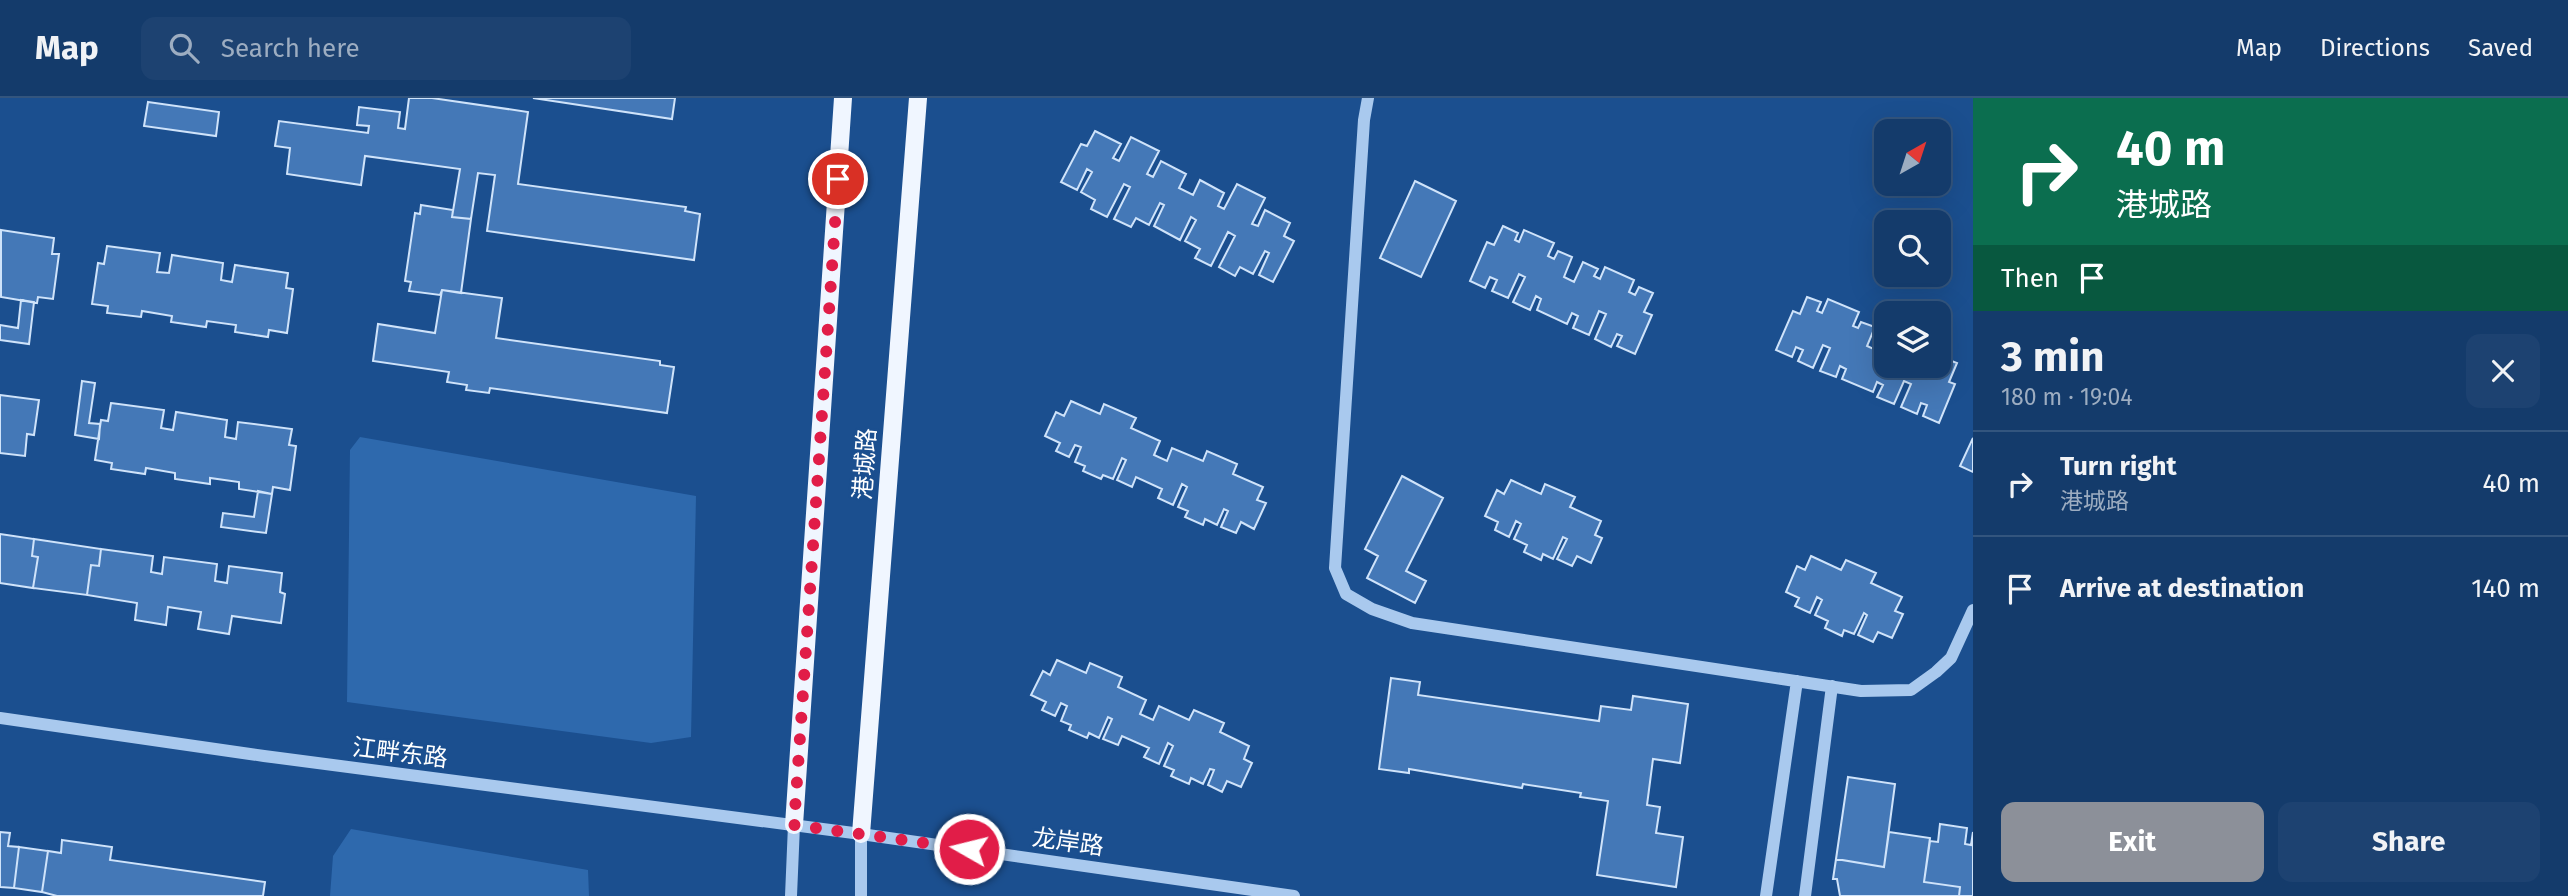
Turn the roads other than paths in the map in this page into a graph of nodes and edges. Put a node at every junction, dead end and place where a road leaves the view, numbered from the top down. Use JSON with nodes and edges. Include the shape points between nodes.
{"nodes":[{"id":1,"x":843,"y":98,"type":"edge"},
{"id":2,"x":918,"y":98,"type":"edge"},
{"id":3,"x":1368,"y":98,"type":"edge"},
{"id":4,"x":1973,"y":610,"type":"edge"},
{"id":5,"x":1797,"y":681,"type":"junction"},
{"id":6,"x":1832,"y":687,"type":"junction"},
{"id":7,"x":0,"y":718,"type":"edge"},
{"id":8,"x":794,"y":825,"type":"junction"},
{"id":9,"x":861,"y":834,"type":"junction"},
{"id":10,"x":790,"y":896,"type":"edge"},
{"id":11,"x":861,"y":896,"type":"edge"},
{"id":12,"x":1294,"y":896,"type":"edge"},
{"id":13,"x":1766,"y":896,"type":"edge"},
{"id":14,"x":1805,"y":896,"type":"edge"}],
"edges":[{"from":1,"to":8,"type":"main road","name":"港城路"},
{"from":2,"to":9,"type":"main road","name":"港城路"},
{"from":3,"to":5,"type":"street","via":[[1335,568],[1346,594],[1412,624]]},
{"from":4,"to":6,"type":"street","via":[[1951,658],[1911,690]]},
{"from":5,"to":6,"type":"street"},
{"from":5,"to":13,"type":"street"},
{"from":6,"to":14,"type":"street"},
{"from":7,"to":8,"type":"street","name":"江畔东路"},
{"from":8,"to":9,"type":"street","name":"龙岸路"},
{"from":8,"to":10,"type":"street"},
{"from":9,"to":11,"type":"street"},
{"from":9,"to":12,"type":"street","name":"龙岸路"}]}
